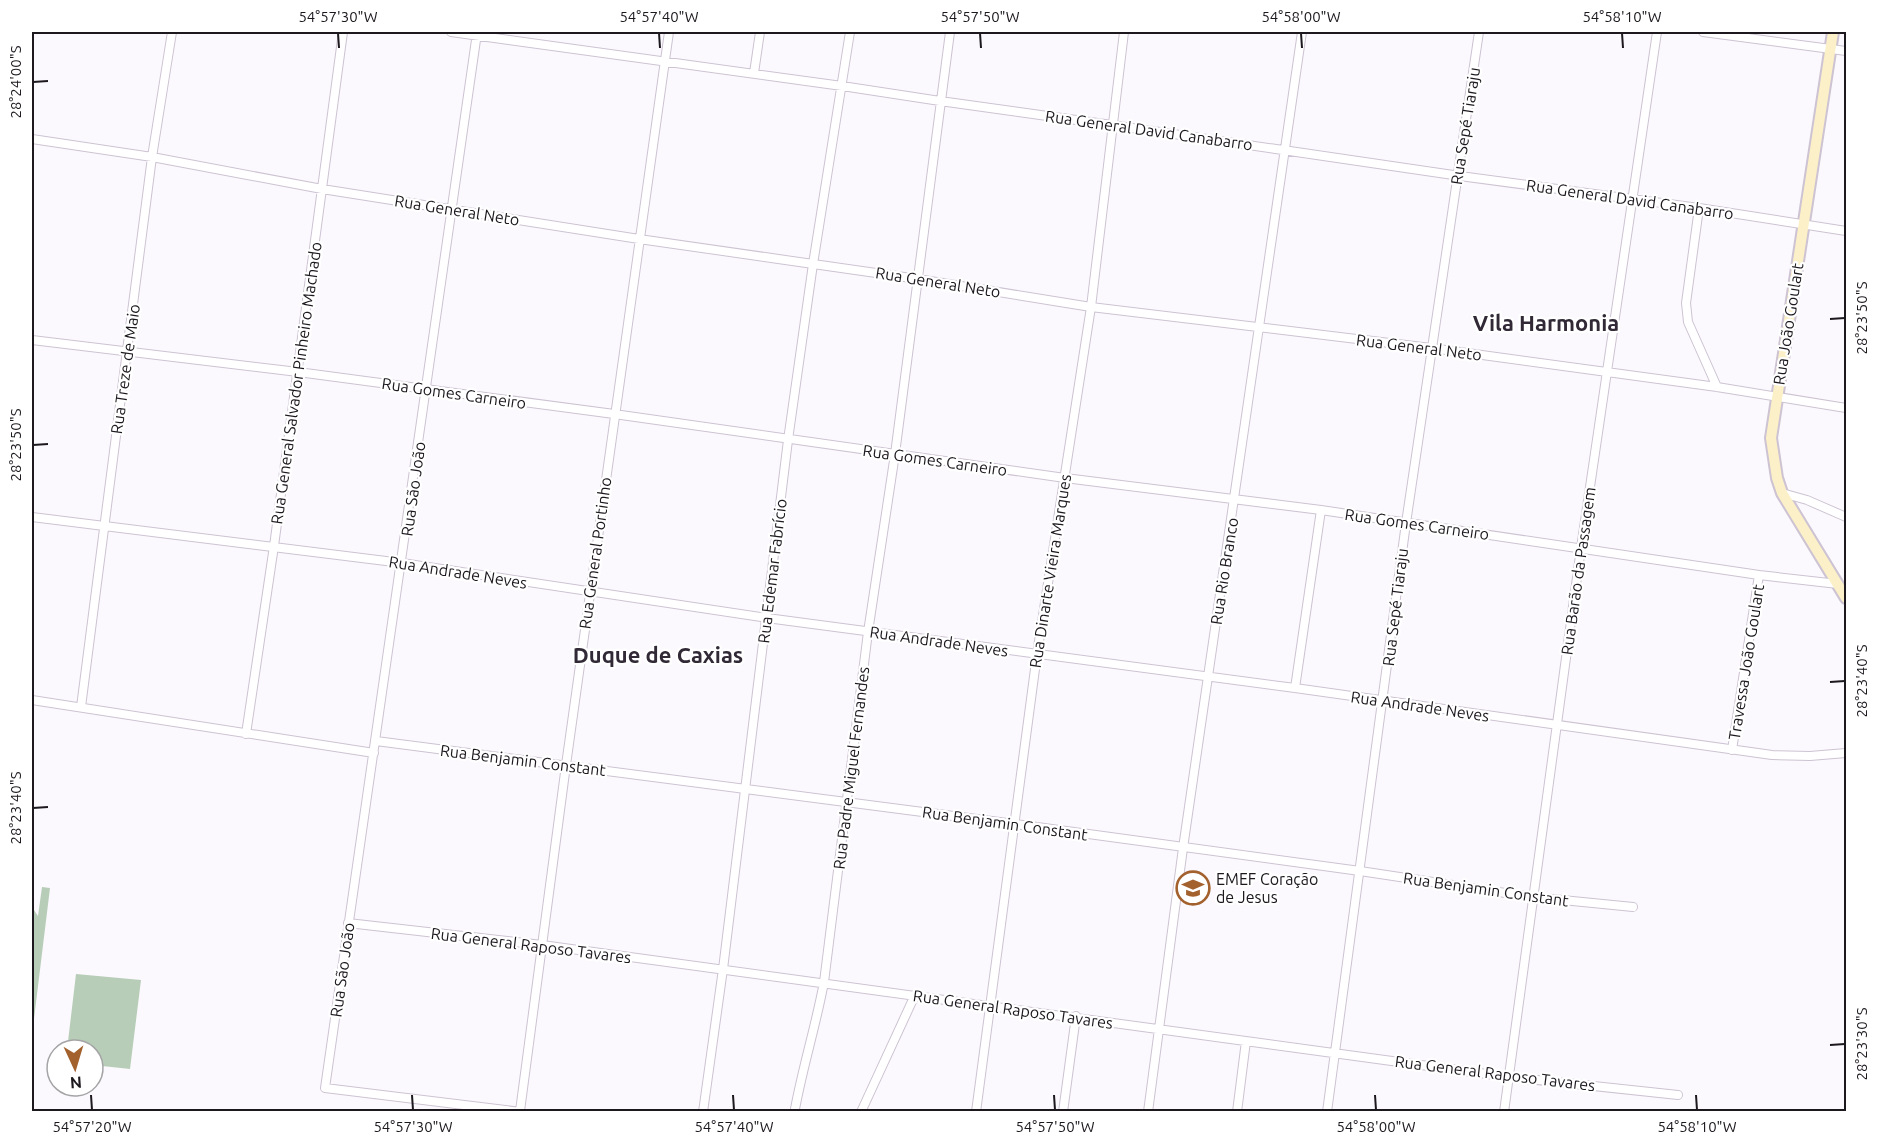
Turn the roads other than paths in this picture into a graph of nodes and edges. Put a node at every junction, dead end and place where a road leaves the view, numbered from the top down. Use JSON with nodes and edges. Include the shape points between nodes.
{"nodes":[{"id":1,"x":172,"y":32,"type":"edge"},
{"id":2,"x":343,"y":32,"type":"edge"},
{"id":3,"x":451,"y":32,"type":"edge"},
{"id":4,"x":669,"y":32,"type":"edge"},
{"id":5,"x":760,"y":32,"type":"edge"},
{"id":6,"x":850,"y":32,"type":"edge"},
{"id":7,"x":950,"y":32,"type":"edge"},
{"id":8,"x":1124,"y":32,"type":"edge"},
{"id":9,"x":1302,"y":32,"type":"edge"},
{"id":10,"x":1479,"y":32,"type":"edge"},
{"id":11,"x":1657,"y":32,"type":"edge"},
{"id":12,"x":1703,"y":32,"type":"edge"},
{"id":13,"x":1833,"y":32,"type":"edge"},
{"id":14,"x":477,"y":34,"type":"edge"},
{"id":15,"x":1831,"y":48,"type":"junction"},
{"id":16,"x":1846,"y":51,"type":"edge"},
{"id":17,"x":665,"y":61,"type":"junction"},
{"id":18,"x":754,"y":73,"type":"junction"},
{"id":19,"x":842,"y":86,"type":"junction"},
{"id":20,"x":940,"y":101,"type":"junction"},
{"id":21,"x":1112,"y":124,"type":"junction"},
{"id":22,"x":32,"y":139,"type":"edge"},
{"id":23,"x":1286,"y":150,"type":"junction"},
{"id":24,"x":152,"y":157,"type":"junction"},
{"id":25,"x":1458,"y":176,"type":"junction"},
{"id":26,"x":322,"y":189,"type":"junction"},
{"id":27,"x":1632,"y":199,"type":"junction"},
{"id":28,"x":451,"y":208,"type":"junction"},
{"id":29,"x":1699,"y":208,"type":"junction"},
{"id":30,"x":1804,"y":225,"type":"junction"},
{"id":31,"x":1846,"y":231,"type":"edge"},
{"id":32,"x":639,"y":239,"type":"junction"},
{"id":33,"x":813,"y":264,"type":"junction"},
{"id":34,"x":918,"y":279,"type":"junction"},
{"id":35,"x":1091,"y":306,"type":"junction"},
{"id":36,"x":1259,"y":327,"type":"junction"},
{"id":37,"x":32,"y":340,"type":"edge"},
{"id":38,"x":1431,"y":348,"type":"junction"},
{"id":39,"x":127,"y":353,"type":"junction"},
{"id":40,"x":298,"y":372,"type":"junction"},
{"id":41,"x":1605,"y":373,"type":"junction"},
{"id":42,"x":1717,"y":387,"type":"junction"},
{"id":43,"x":427,"y":390,"type":"junction"},
{"id":44,"x":1776,"y":397,"type":"junction"},
{"id":45,"x":1846,"y":408,"type":"edge"},
{"id":46,"x":614,"y":414,"type":"junction"},
{"id":47,"x":788,"y":440,"type":"junction"},
{"id":48,"x":895,"y":454,"type":"junction"},
{"id":49,"x":1065,"y":478,"type":"junction"},
{"id":50,"x":1782,"y":493,"type":"junction"},
{"id":51,"x":1235,"y":498,"type":"junction"},
{"id":52,"x":1321,"y":510,"type":"junction"},
{"id":53,"x":32,"y":517,"type":"edge"},
{"id":54,"x":1846,"y":517,"type":"edge"},
{"id":55,"x":1406,"y":523,"type":"junction"},
{"id":56,"x":103,"y":526,"type":"junction"},
{"id":57,"x":274,"y":546,"type":"junction"},
{"id":58,"x":1581,"y":548,"type":"junction"},
{"id":59,"x":402,"y":563,"type":"junction"},
{"id":60,"x":1759,"y":575,"type":"junction"},
{"id":61,"x":1838,"y":584,"type":"junction"},
{"id":62,"x":590,"y":592,"type":"junction"},
{"id":63,"x":1846,"y":598,"type":"edge"},
{"id":64,"x":767,"y":618,"type":"junction"},
{"id":65,"x":868,"y":632,"type":"junction"},
{"id":66,"x":1037,"y":654,"type":"junction"},
{"id":67,"x":1208,"y":677,"type":"junction"},
{"id":68,"x":1295,"y":688,"type":"junction"},
{"id":69,"x":32,"y":700,"type":"edge"},
{"id":70,"x":1383,"y":701,"type":"junction"},
{"id":71,"x":81,"y":707,"type":"junction"},
{"id":72,"x":1556,"y":726,"type":"junction"},
{"id":73,"x":246,"y":734,"type":"junction"},
{"id":74,"x":376,"y":741,"type":"junction"},
{"id":75,"x":1732,"y":750,"type":"junction"},
{"id":76,"x":374,"y":753,"type":"junction"},
{"id":77,"x":1846,"y":753,"type":"edge"},
{"id":78,"x":566,"y":765,"type":"junction"},
{"id":79,"x":745,"y":789,"type":"junction"},
{"id":80,"x":847,"y":801,"type":"junction"},
{"id":81,"x":1015,"y":824,"type":"junction"},
{"id":82,"x":1184,"y":848,"type":"junction"},
{"id":83,"x":1360,"y":871,"type":"junction"},
{"id":84,"x":1532,"y":897,"type":"junction"},
{"id":85,"x":1633,"y":907,"type":"dead end"},
{"id":86,"x":348,"y":923,"type":"junction"},
{"id":87,"x":542,"y":945,"type":"junction"},
{"id":88,"x":723,"y":969,"type":"junction"},
{"id":89,"x":824,"y":982,"type":"junction"},
{"id":90,"x":915,"y":995,"type":"junction"},
{"id":91,"x":990,"y":1007,"type":"junction"},
{"id":92,"x":1076,"y":1016,"type":"junction"},
{"id":93,"x":1159,"y":1030,"type":"junction"},
{"id":94,"x":1246,"y":1041,"type":"junction"},
{"id":95,"x":1335,"y":1052,"type":"junction"},
{"id":96,"x":1509,"y":1077,"type":"junction"},
{"id":97,"x":1678,"y":1095,"type":"dead end"},
{"id":98,"x":795,"y":1109,"type":"dead end"},
{"id":99,"x":521,"y":1111,"type":"edge"},
{"id":100,"x":703,"y":1112,"type":"edge"},
{"id":101,"x":861,"y":1112,"type":"edge"},
{"id":102,"x":976,"y":1112,"type":"edge"},
{"id":103,"x":1063,"y":1112,"type":"edge"},
{"id":104,"x":1148,"y":1112,"type":"edge"},
{"id":105,"x":1237,"y":1112,"type":"edge"},
{"id":106,"x":1327,"y":1112,"type":"edge"},
{"id":107,"x":1504,"y":1112,"type":"edge"}],
"edges":[{"from":1,"to":24,"type":"street","name":"Rua Treze de Maio"},
{"from":2,"to":26,"type":"street","name":"Rua General Salvador Pinheiro Machado"},
{"from":3,"to":14,"type":"street","name":"Rua General David Canabarro"},
{"from":4,"to":17,"type":"street","name":"Rua General Portinho"},
{"from":5,"to":18,"type":"street"},
{"from":6,"to":19,"type":"street","name":"Rua Edemar Fabrício"},
{"from":7,"to":20,"type":"street","name":"Rua Padre Miguel Fernandes"},
{"from":8,"to":21,"type":"street","name":"Rua Dinarte Vieira Marques"},
{"from":9,"to":23,"type":"street","name":"Rua Rio Branco"},
{"from":10,"to":25,"type":"street","name":"Rua Sepé Tiaraju"},
{"from":11,"to":27,"type":"street","name":"Rua Barão da Passagem"},
{"from":12,"to":15,"type":"street"},
{"from":13,"to":15,"type":"street","name":"Rua João Goulart"},
{"from":14,"to":17,"type":"street","name":"Rua General David Canabarro"},
{"from":14,"to":28,"type":"street","name":"Rua São João"},
{"from":15,"to":16,"type":"street"},
{"from":15,"to":30,"type":"street","name":"Rua João Goulart"},
{"from":17,"to":18,"type":"street","name":"Rua General David Canabarro"},
{"from":17,"to":32,"type":"street","name":"Rua General Portinho"},
{"from":18,"to":19,"type":"street","name":"Rua General David Canabarro"},
{"from":19,"to":20,"type":"street","name":"Rua General David Canabarro"},
{"from":19,"to":33,"type":"street","name":"Rua Edemar Fabrício"},
{"from":20,"to":21,"type":"street","name":"Rua General David Canabarro"},
{"from":20,"to":34,"type":"street","name":"Rua Padre Miguel Fernandes"},
{"from":21,"to":23,"type":"street","name":"Rua General David Canabarro"},
{"from":21,"to":35,"type":"street","name":"Rua Dinarte Vieira Marques"},
{"from":22,"to":24,"type":"street","name":"Rua General Neto"},
{"from":23,"to":25,"type":"street","name":"Rua General David Canabarro"},
{"from":23,"to":36,"type":"street","name":"Rua Rio Branco"},
{"from":24,"to":26,"type":"street","name":"Rua General Neto"},
{"from":24,"to":39,"type":"street","name":"Rua Treze de Maio"},
{"from":25,"to":27,"type":"street","name":"Rua General David Canabarro"},
{"from":25,"to":38,"type":"street","name":"Rua Sepé Tiaraju"},
{"from":26,"to":28,"type":"street","name":"Rua General Neto"},
{"from":26,"to":40,"type":"street","name":"Rua General Salvador Pinheiro Machado"},
{"from":27,"to":29,"type":"street","name":"Rua General David Canabarro"},
{"from":27,"to":41,"type":"street","name":"Rua Barão da Passagem"},
{"from":28,"to":32,"type":"street","name":"Rua General Neto"},
{"from":28,"to":43,"type":"street","name":"Rua São João"},
{"from":29,"to":30,"type":"street","name":"Rua General David Canabarro"},
{"from":29,"to":42,"type":"street","via":[[1686,303],[1688,322]]},
{"from":30,"to":31,"type":"street","name":"Rua General David Canabarro"},
{"from":30,"to":44,"type":"street","name":"Rua João Goulart"},
{"from":32,"to":33,"type":"street","name":"Rua General Neto"},
{"from":32,"to":46,"type":"street","name":"Rua General Portinho"},
{"from":33,"to":34,"type":"street","name":"Rua General Neto"},
{"from":33,"to":47,"type":"street","name":"Rua Edemar Fabrício"},
{"from":34,"to":35,"type":"street","name":"Rua General Neto"},
{"from":34,"to":48,"type":"street","name":"Rua Padre Miguel Fernandes"},
{"from":35,"to":36,"type":"street","name":"Rua General Neto"},
{"from":35,"to":49,"type":"street","name":"Rua Dinarte Vieira Marques"},
{"from":36,"to":38,"type":"street","name":"Rua General Neto"},
{"from":36,"to":51,"type":"street","name":"Rua Rio Branco"},
{"from":37,"to":39,"type":"street","name":"Rua Gomes Carneiro"},
{"from":38,"to":41,"type":"street","name":"Rua General Neto"},
{"from":38,"to":55,"type":"street","name":"Rua Sepé Tiaraju"},
{"from":39,"to":40,"type":"street","name":"Rua Gomes Carneiro"},
{"from":39,"to":56,"type":"street","name":"Rua Treze de Maio"},
{"from":40,"to":43,"type":"street","name":"Rua Gomes Carneiro"},
{"from":40,"to":57,"type":"street","name":"Rua General Salvador Pinheiro Machado"},
{"from":41,"to":42,"type":"street","name":"Rua General Neto"},
{"from":41,"to":58,"type":"street","name":"Rua Barão da Passagem"},
{"from":42,"to":44,"type":"street","name":"Rua General Neto"},
{"from":43,"to":46,"type":"street","name":"Rua Gomes Carneiro"},
{"from":43,"to":59,"type":"street","name":"Rua São João"},
{"from":44,"to":45,"type":"street","name":"Rua General Neto"},
{"from":44,"to":50,"type":"street","name":"Rua João Goulart","via":[[1771,438]]},
{"from":46,"to":47,"type":"street","name":"Rua Gomes Carneiro"},
{"from":46,"to":62,"type":"street","name":"Rua General Portinho"},
{"from":47,"to":48,"type":"street","name":"Rua Gomes Carneiro"},
{"from":47,"to":64,"type":"street","name":"Rua Edemar Fabrício"},
{"from":48,"to":49,"type":"street","name":"Rua Gomes Carneiro"},
{"from":48,"to":65,"type":"street","name":"Rua Padre Miguel Fernandes"},
{"from":49,"to":51,"type":"street","name":"Rua Gomes Carneiro"},
{"from":49,"to":66,"type":"street","name":"Rua Dinarte Vieira Marques"},
{"from":50,"to":54,"type":"street"},
{"from":50,"to":61,"type":"street","name":"Rua João Goulart"},
{"from":51,"to":52,"type":"street","name":"Rua Gomes Carneiro"},
{"from":51,"to":67,"type":"street","name":"Rua Rio Branco"},
{"from":52,"to":55,"type":"street","name":"Rua Gomes Carneiro"},
{"from":52,"to":68,"type":"street"},
{"from":53,"to":56,"type":"street","name":"Rua Andrade Neves"},
{"from":55,"to":58,"type":"street","name":"Rua Gomes Carneiro"},
{"from":55,"to":70,"type":"street","name":"Rua Sepé Tiaraju"},
{"from":56,"to":57,"type":"street","name":"Rua Andrade Neves"},
{"from":56,"to":71,"type":"street","name":"Rua Treze de Maio"},
{"from":57,"to":59,"type":"street","name":"Rua Andrade Neves"},
{"from":57,"to":73,"type":"street","name":"Rua General Salvador Pinheiro Machado"},
{"from":58,"to":60,"type":"street","name":"Rua Gomes Carneiro"},
{"from":58,"to":72,"type":"street","name":"Rua Barão da Passagem"},
{"from":59,"to":62,"type":"street","name":"Rua Andrade Neves"},
{"from":59,"to":74,"type":"street","name":"Rua São João"},
{"from":60,"to":61,"type":"street","name":"Rua Gomes Carneiro"},
{"from":60,"to":75,"type":"street","name":"Travessa João Goulart"},
{"from":61,"to":63,"type":"street","name":"Rua João Goulart"},
{"from":62,"to":64,"type":"street","name":"Rua Andrade Neves"},
{"from":62,"to":78,"type":"street","name":"Rua General Portinho"},
{"from":64,"to":65,"type":"street","name":"Rua Andrade Neves"},
{"from":64,"to":79,"type":"street","name":"Rua Edemar Fabrício"},
{"from":65,"to":66,"type":"street","name":"Rua Andrade Neves"},
{"from":65,"to":80,"type":"street","name":"Rua Padre Miguel Fernandes"},
{"from":66,"to":67,"type":"street","name":"Rua Andrade Neves"},
{"from":66,"to":81,"type":"street","name":"Rua Dinarte Vieira Marques"},
{"from":67,"to":68,"type":"street","name":"Rua Andrade Neves"},
{"from":67,"to":82,"type":"street","name":"Rua Rio Branco"},
{"from":68,"to":70,"type":"street","name":"Rua Andrade Neves"},
{"from":69,"to":71,"type":"street"},
{"from":70,"to":72,"type":"street","name":"Rua Andrade Neves"},
{"from":70,"to":83,"type":"street","name":"Rua Sepé Tiaraju"},
{"from":71,"to":73,"type":"street"},
{"from":72,"to":75,"type":"street","name":"Rua Andrade Neves"},
{"from":72,"to":84,"type":"street","name":"Rua Barão da Passagem"},
{"from":73,"to":76,"type":"street"},
{"from":74,"to":76,"type":"street","name":"Rua São João"},
{"from":74,"to":78,"type":"street","name":"Rua Benjamin Constant"},
{"from":75,"to":77,"type":"street","name":"Rua Andrade Neves","via":[[1772,755]]},
{"from":76,"to":86,"type":"street","name":"Rua São João"},
{"from":78,"to":79,"type":"street","name":"Rua Benjamin Constant"},
{"from":78,"to":87,"type":"street","name":"Rua General Portinho"},
{"from":79,"to":80,"type":"street","name":"Rua Benjamin Constant"},
{"from":79,"to":88,"type":"street","name":"Rua Edemar Fabrício"},
{"from":80,"to":81,"type":"street","name":"Rua Benjamin Constant"},
{"from":80,"to":89,"type":"street","name":"Rua Padre Miguel Fernandes"},
{"from":81,"to":82,"type":"street","name":"Rua Benjamin Constant"},
{"from":81,"to":91,"type":"street","name":"Rua Dinarte Vieira Marques"},
{"from":82,"to":83,"type":"street","name":"Rua Benjamin Constant"},
{"from":82,"to":93,"type":"street","name":"Rua Rio Branco"},
{"from":83,"to":84,"type":"street","name":"Rua Benjamin Constant"},
{"from":83,"to":95,"type":"street","name":"Rua Sepé Tiaraju"},
{"from":84,"to":85,"type":"street","name":"Rua Benjamin Constant"},
{"from":84,"to":96,"type":"street","name":"Rua Barão da Passagem"},
{"from":86,"to":87,"type":"street","name":"Rua General Raposo Tavares"},
{"from":86,"to":99,"type":"street","name":"Rua São João","via":[[325,1088]]},
{"from":87,"to":88,"type":"street","name":"Rua General Raposo Tavares"},
{"from":87,"to":99,"type":"street","name":"Rua General Portinho"},
{"from":88,"to":89,"type":"street","name":"Rua General Raposo Tavares"},
{"from":88,"to":100,"type":"street","name":"Rua Edemar Fabrício"},
{"from":89,"to":90,"type":"street","name":"Rua General Raposo Tavares"},
{"from":89,"to":98,"type":"street","name":"Rua Padre Miguel Fernandes"},
{"from":90,"to":91,"type":"street","name":"Rua General Raposo Tavares"},
{"from":90,"to":101,"type":"street"},
{"from":91,"to":92,"type":"street","name":"Rua General Raposo Tavares"},
{"from":91,"to":102,"type":"street","name":"Rua Dinarte Vieira Marques"},
{"from":92,"to":93,"type":"street","name":"Rua General Raposo Tavares"},
{"from":92,"to":103,"type":"street"},
{"from":93,"to":94,"type":"street","name":"Rua General Raposo Tavares"},
{"from":93,"to":104,"type":"street","name":"Rua Rio Branco"},
{"from":94,"to":95,"type":"street","name":"Rua General Raposo Tavares"},
{"from":94,"to":105,"type":"street"},
{"from":95,"to":96,"type":"street","name":"Rua General Raposo Tavares"},
{"from":95,"to":106,"type":"street","name":"Rua Sepé Tiaraju"},
{"from":96,"to":97,"type":"street","name":"Rua General Raposo Tavares"},
{"from":96,"to":107,"type":"street","name":"Rua Barão da Passagem"}]}
